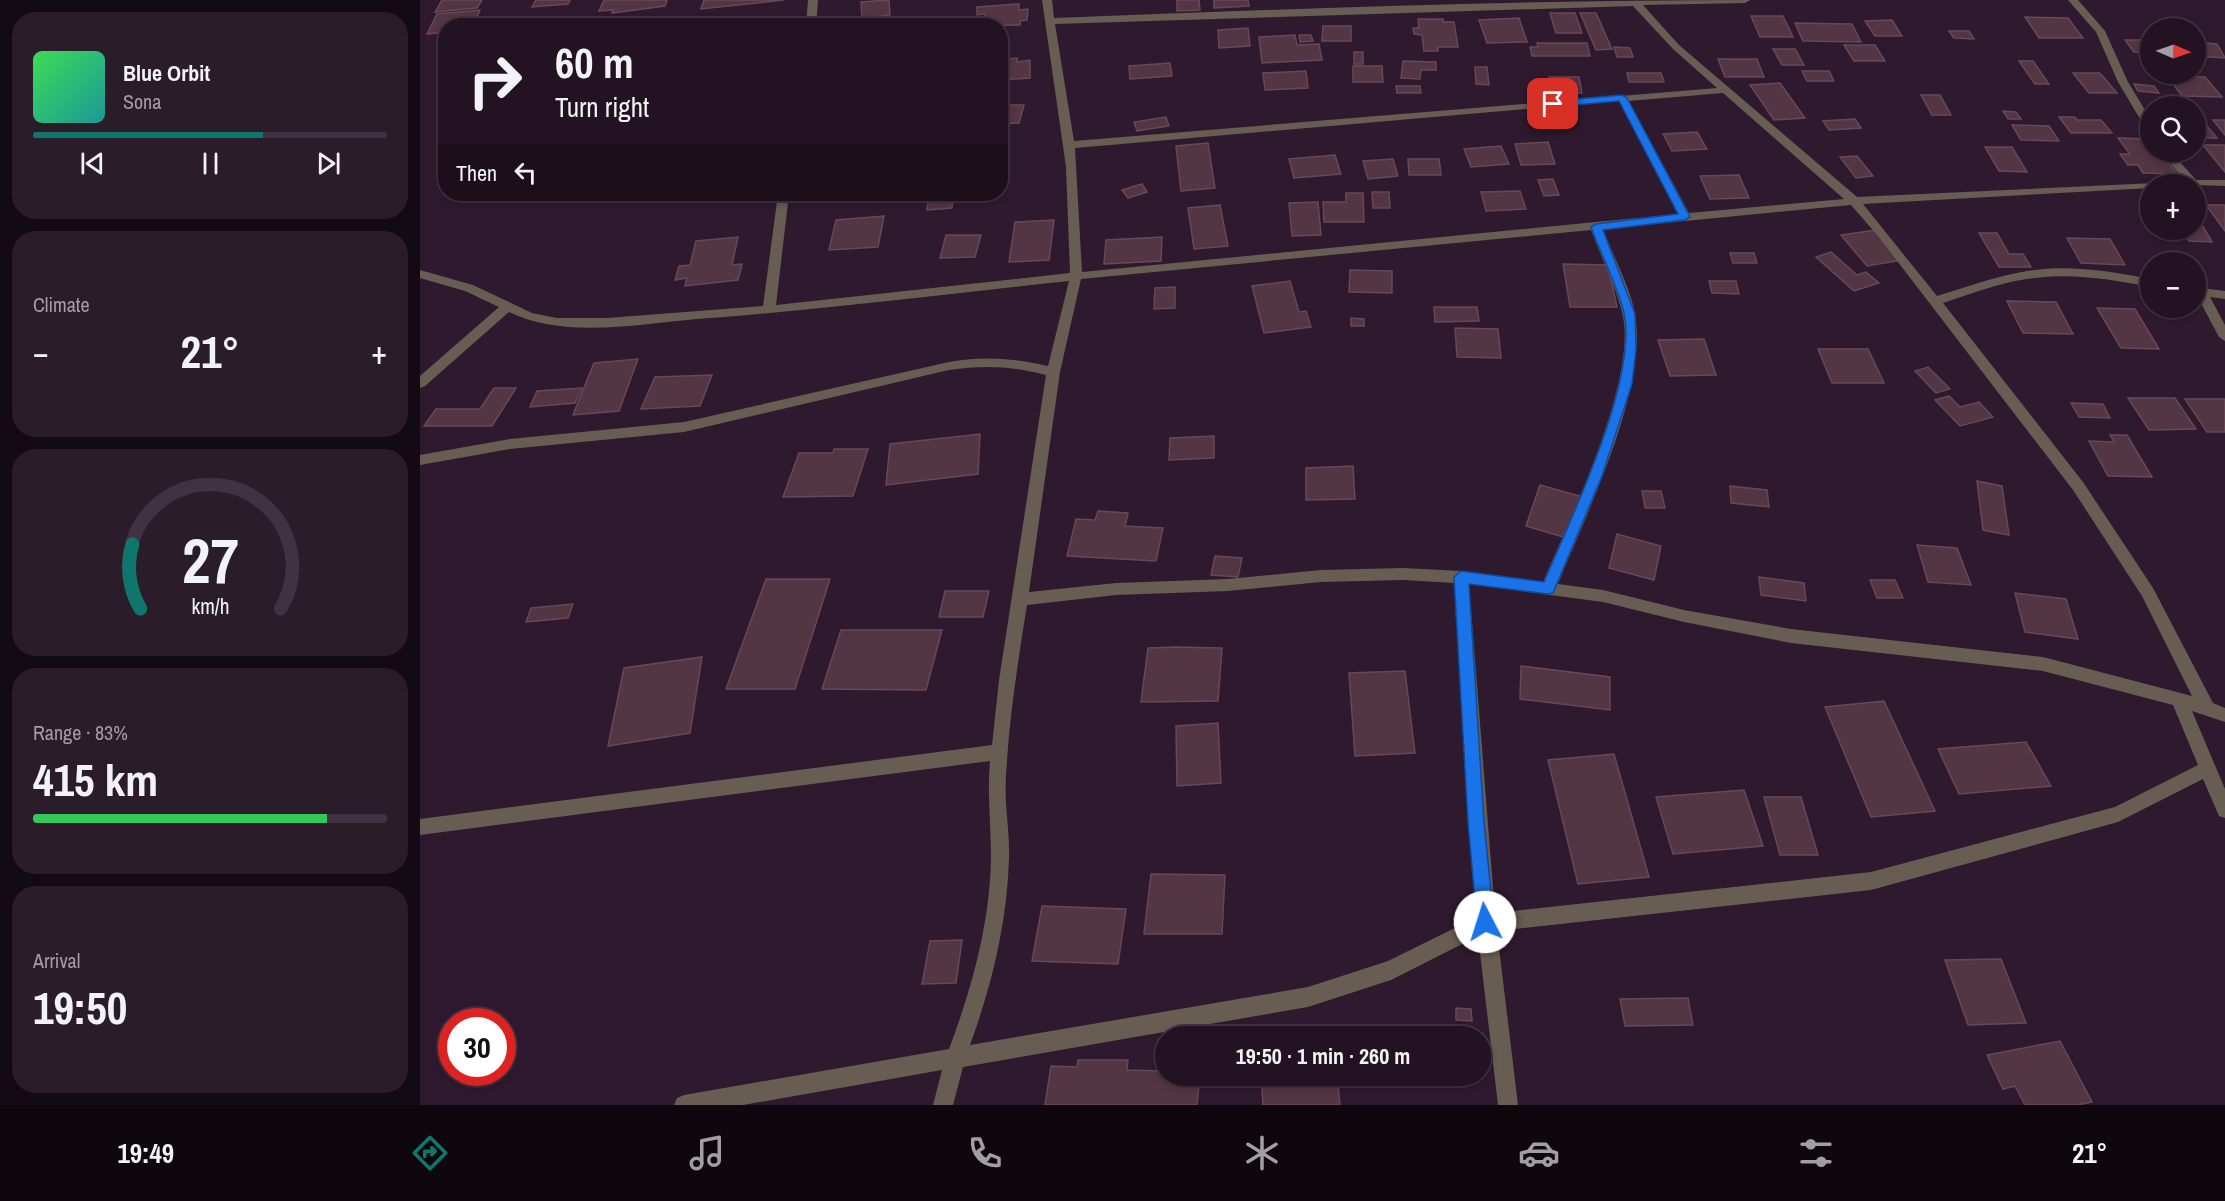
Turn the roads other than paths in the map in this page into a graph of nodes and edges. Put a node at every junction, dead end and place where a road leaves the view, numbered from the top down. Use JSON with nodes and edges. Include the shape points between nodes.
{"nodes":[{"id":1,"x":813,"y":0,"type":"edge"},
{"id":2,"x":1047,"y":0,"type":"edge"},
{"id":3,"x":1745,"y":0,"type":"edge"},
{"id":4,"x":2073,"y":0,"type":"edge"},
{"id":5,"x":1634,"y":1,"type":"edge"},
{"id":6,"x":812,"y":18,"type":"edge"},
{"id":7,"x":1050,"y":21,"type":"junction"},
{"id":8,"x":1727,"y":90,"type":"junction"},
{"id":9,"x":1622,"y":98,"type":"junction"},
{"id":10,"x":2140,"y":111,"type":"edge"},
{"id":11,"x":1069,"y":145,"type":"junction"},
{"id":12,"x":2174,"y":162,"type":"edge"},
{"id":13,"x":2184,"y":174,"type":"edge"},
{"id":14,"x":2206,"y":183,"type":"edge"},
{"id":15,"x":2225,"y":183,"type":"edge"},
{"id":16,"x":2140,"y":186,"type":"edge"},
{"id":17,"x":783,"y":201,"type":"edge"},
{"id":18,"x":1854,"y":201,"type":"junction"},
{"id":19,"x":1685,"y":217,"type":"junction"},
{"id":20,"x":1596,"y":227,"type":"junction"},
{"id":21,"x":420,"y":273,"type":"edge"},
{"id":22,"x":1076,"y":276,"type":"junction"},
{"id":23,"x":2140,"y":281,"type":"edge"},
{"id":24,"x":2206,"y":293,"type":"edge"},
{"id":25,"x":2225,"y":295,"type":"edge"},
{"id":26,"x":1934,"y":301,"type":"junction"},
{"id":27,"x":2206,"y":305,"type":"edge"},
{"id":28,"x":507,"y":307,"type":"junction"},
{"id":29,"x":769,"y":310,"type":"junction"},
{"id":30,"x":2225,"y":337,"type":"edge"},
{"id":31,"x":1053,"y":372,"type":"junction"},
{"id":32,"x":420,"y":383,"type":"edge"},
{"id":33,"x":420,"y":460,"type":"edge"},
{"id":34,"x":1461,"y":577,"type":"junction"},
{"id":35,"x":1548,"y":589,"type":"junction"},
{"id":36,"x":1020,"y":598,"type":"junction"},
{"id":37,"x":2179,"y":699,"type":"junction"},
{"id":38,"x":2207,"y":708,"type":"junction"},
{"id":39,"x":2225,"y":715,"type":"edge"},
{"id":40,"x":1000,"y":752,"type":"junction"},
{"id":41,"x":2208,"y":768,"type":"junction"},
{"id":42,"x":2225,"y":810,"type":"edge"},
{"id":43,"x":420,"y":828,"type":"edge"},
{"id":44,"x":1485,"y":922,"type":"junction"},
{"id":45,"x":955,"y":1060,"type":"junction"},
{"id":46,"x":684,"y":1105,"type":"edge"},
{"id":47,"x":943,"y":1105,"type":"edge"},
{"id":48,"x":1508,"y":1105,"type":"edge"}],
"edges":[{"from":1,"to":6,"type":"street"},
{"from":2,"to":7,"type":"street"},
{"from":3,"to":5,"type":"street"},
{"from":4,"to":10,"type":"street","via":[[2100,31]]},
{"from":5,"to":7,"type":"street"},
{"from":5,"to":8,"type":"street","via":[[1676,47]]},
{"from":7,"to":11,"type":"street"},
{"from":8,"to":9,"type":"street"},
{"from":8,"to":18,"type":"street"},
{"from":9,"to":11,"type":"street"},
{"from":9,"to":19,"type":"street"},
{"from":11,"to":22,"type":"street"},
{"from":12,"to":13,"type":"street"},
{"from":14,"to":15,"type":"street"},
{"from":16,"to":18,"type":"street"},
{"from":17,"to":29,"type":"street"},
{"from":18,"to":19,"type":"street"},
{"from":18,"to":26,"type":"street"},
{"from":19,"to":20,"type":"street"},
{"from":20,"to":22,"type":"street"},
{"from":20,"to":35,"type":"street","via":[[1629,314],[1626,384],[1595,476]]},
{"from":21,"to":28,"type":"street","via":[[469,288]]},
{"from":22,"to":29,"type":"street"},
{"from":22,"to":31,"type":"street"},
{"from":23,"to":26,"type":"street","via":[[2080,272],[2039,273]]},
{"from":24,"to":25,"type":"street"},
{"from":26,"to":38,"type":"street","via":[[2078,486],[2148,592]]},
{"from":27,"to":30,"type":"street"},
{"from":28,"to":29,"type":"street","via":[[529,317],[577,322]]},
{"from":28,"to":32,"type":"street"},
{"from":31,"to":33,"type":"street","via":[[1017,363],[984,361],[684,427],[563,438]]},
{"from":31,"to":36,"type":"street"},
{"from":34,"to":35,"type":"street"},
{"from":34,"to":36,"type":"street","via":[[1321,576]]},
{"from":34,"to":44,"type":"street"},
{"from":35,"to":37,"type":"street","via":[[1603,596],[1791,636],[2043,664]]},
{"from":36,"to":40,"type":"street"},
{"from":37,"to":38,"type":"street"},
{"from":37,"to":41,"type":"street"},
{"from":38,"to":39,"type":"street"},
{"from":40,"to":43,"type":"street"},
{"from":40,"to":45,"type":"street","via":[[1000,859],[991,940],[978,997]]},
{"from":41,"to":42,"type":"street"},
{"from":41,"to":44,"type":"street","via":[[2118,814],[1871,881]]},
{"from":44,"to":45,"type":"street","via":[[1391,970],[1308,997]]},
{"from":44,"to":48,"type":"street"},
{"from":45,"to":46,"type":"street"},
{"from":45,"to":47,"type":"street"}]}
